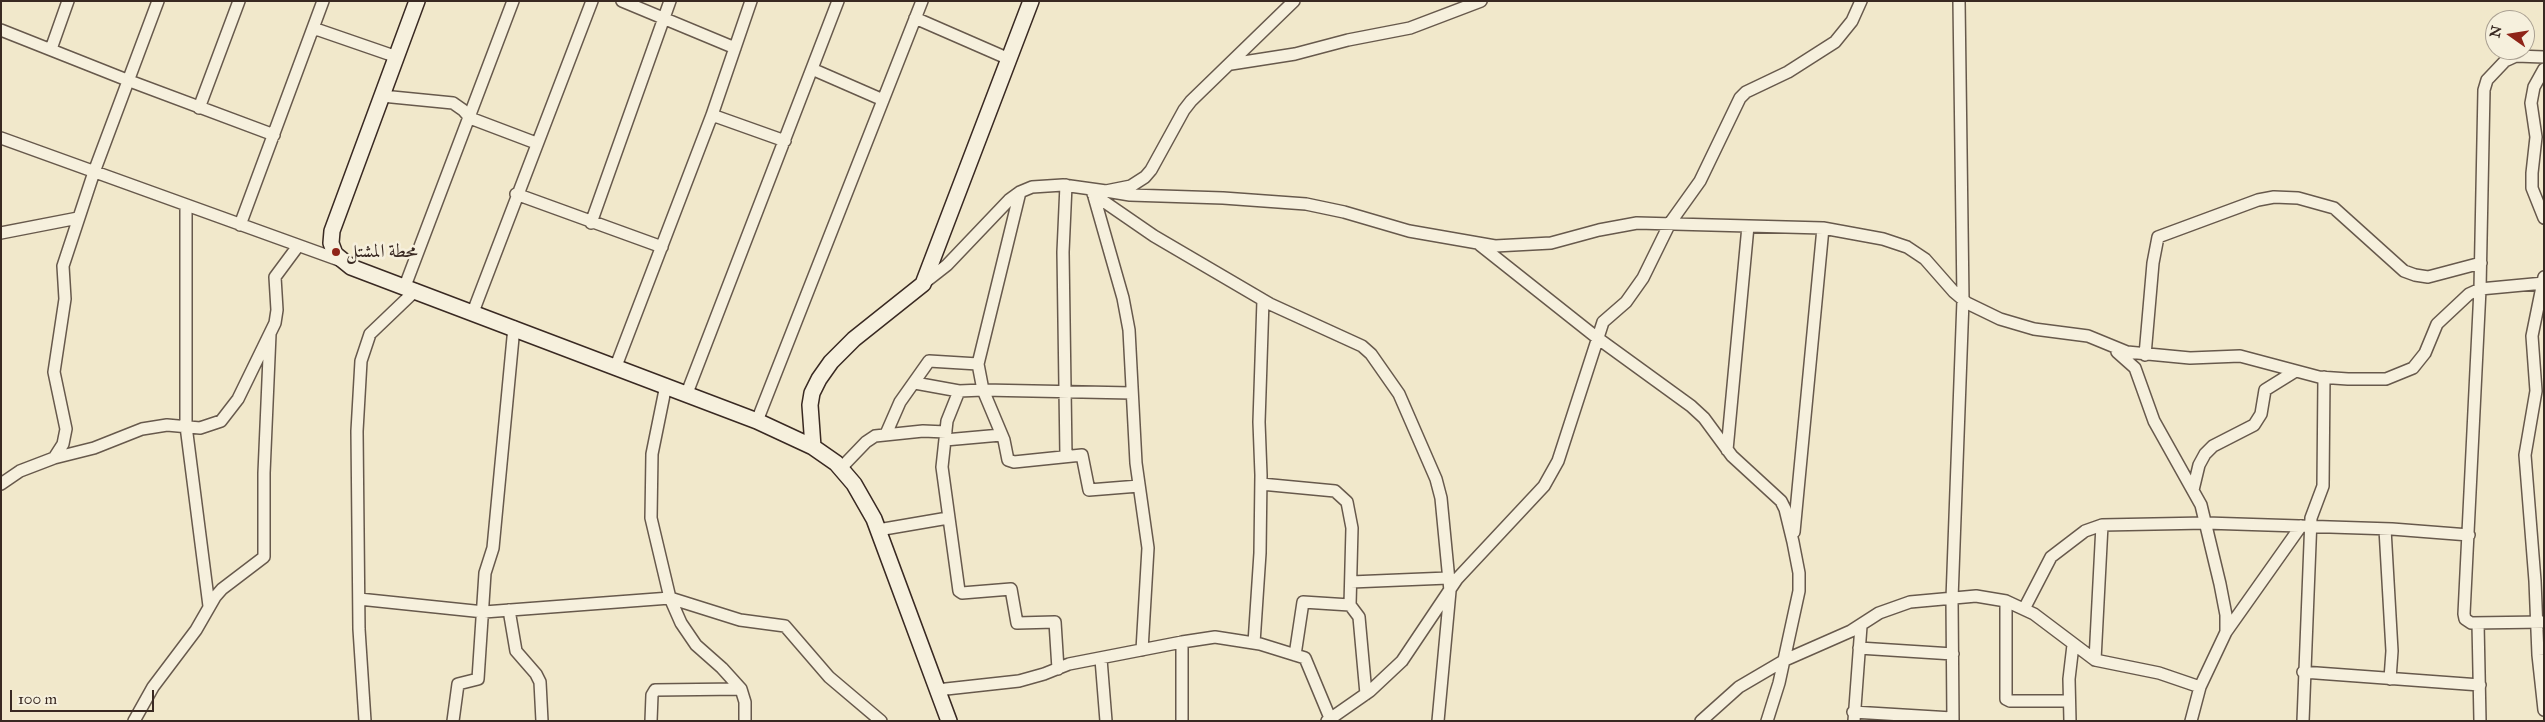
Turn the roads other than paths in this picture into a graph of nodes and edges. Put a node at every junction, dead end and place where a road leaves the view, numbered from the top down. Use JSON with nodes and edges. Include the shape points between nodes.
{"nodes":[{"id":1,"x":68,"y":1,"type":"edge"},
{"id":2,"x":158,"y":1,"type":"edge"},
{"id":3,"x":238,"y":1,"type":"edge"},
{"id":4,"x":323,"y":1,"type":"edge"},
{"id":5,"x":417,"y":1,"type":"edge"},
{"id":6,"x":513,"y":1,"type":"edge"},
{"id":7,"x":592,"y":1,"type":"edge"},
{"id":8,"x":622,"y":1,"type":"edge"},
{"id":9,"x":670,"y":1,"type":"edge"},
{"id":10,"x":752,"y":1,"type":"edge"},
{"id":11,"x":838,"y":1,"type":"edge"},
{"id":12,"x":922,"y":1,"type":"edge"},
{"id":13,"x":1031,"y":1,"type":"edge"},
{"id":14,"x":1294,"y":1,"type":"edge"},
{"id":15,"x":1480,"y":1,"type":"edge"},
{"id":16,"x":1861,"y":1,"type":"edge"},
{"id":17,"x":1959,"y":1,"type":"edge"},
{"id":18,"x":664,"y":17,"type":"junction"},
{"id":19,"x":916,"y":18,"type":"junction"},
{"id":20,"x":313,"y":28,"type":"junction"},
{"id":21,"x":1,"y":30,"type":"edge"},
{"id":22,"x":735,"y":48,"type":"junction"},
{"id":23,"x":51,"y":49,"type":"junction"},
{"id":24,"x":396,"y":57,"type":"junction"},
{"id":25,"x":2544,"y":57,"type":"edge"},
{"id":26,"x":1009,"y":58,"type":"junction"},
{"id":27,"x":1231,"y":64,"type":"junction"},
{"id":28,"x":2544,"y":69,"type":"edge"},
{"id":29,"x":812,"y":70,"type":"junction"},
{"id":30,"x":127,"y":80,"type":"junction"},
{"id":31,"x":382,"y":96,"type":"junction"},
{"id":32,"x":883,"y":100,"type":"junction"},
{"id":33,"x":199,"y":108,"type":"junction"},
{"id":34,"x":712,"y":115,"type":"junction"},
{"id":35,"x":470,"y":118,"type":"junction"},
{"id":36,"x":274,"y":135,"type":"junction"},
{"id":37,"x":1,"y":138,"type":"edge"},
{"id":38,"x":785,"y":140,"type":"junction"},
{"id":39,"x":536,"y":143,"type":"junction"},
{"id":40,"x":94,"y":172,"type":"junction"},
{"id":41,"x":1066,"y":185,"type":"junction"},
{"id":42,"x":1106,"y":191,"type":"junction"},
{"id":43,"x":1020,"y":192,"type":"junction"},
{"id":44,"x":1092,"y":192,"type":"junction"},
{"id":45,"x":516,"y":194,"type":"junction"},
{"id":46,"x":186,"y":205,"type":"junction"},
{"id":47,"x":78,"y":218,"type":"junction"},
{"id":48,"x":2544,"y":218,"type":"edge"},
{"id":49,"x":591,"y":223,"type":"junction"},
{"id":50,"x":1670,"y":223,"type":"junction"},
{"id":51,"x":240,"y":225,"type":"junction"},
{"id":52,"x":1748,"y":226,"type":"junction"},
{"id":53,"x":1823,"y":228,"type":"junction"},
{"id":54,"x":1,"y":233,"type":"edge"},
{"id":55,"x":331,"y":243,"type":"junction"},
{"id":56,"x":1478,"y":244,"type":"junction"},
{"id":57,"x":298,"y":246,"type":"junction"},
{"id":58,"x":662,"y":247,"type":"junction"},
{"id":59,"x":312,"y":251,"type":"junction"},
{"id":60,"x":339,"y":260,"type":"junction"},
{"id":61,"x":2481,"y":264,"type":"junction"},
{"id":62,"x":2543,"y":281,"type":"edge"},
{"id":63,"x":923,"y":284,"type":"junction"},
{"id":64,"x":411,"y":288,"type":"junction"},
{"id":65,"x":2480,"y":290,"type":"junction"},
{"id":66,"x":1263,"y":300,"type":"junction"},
{"id":67,"x":1963,"y":300,"type":"junction"},
{"id":68,"x":473,"y":312,"type":"junction"},
{"id":69,"x":514,"y":328,"type":"junction"},
{"id":70,"x":270,"y":334,"type":"junction"},
{"id":71,"x":1596,"y":338,"type":"junction"},
{"id":72,"x":2112,"y":348,"type":"junction"},
{"id":73,"x":2145,"y":355,"type":"junction"},
{"id":74,"x":978,"y":364,"type":"junction"},
{"id":75,"x":616,"y":366,"type":"junction"},
{"id":76,"x":2294,"y":372,"type":"junction"},
{"id":77,"x":2324,"y":377,"type":"junction"},
{"id":78,"x":915,"y":384,"type":"junction"},
{"id":79,"x":666,"y":385,"type":"junction"},
{"id":80,"x":983,"y":390,"type":"junction"},
{"id":81,"x":1063,"y":391,"type":"junction"},
{"id":82,"x":687,"y":392,"type":"junction"},
{"id":83,"x":959,"y":392,"type":"junction"},
{"id":84,"x":1132,"y":393,"type":"junction"},
{"id":85,"x":757,"y":421,"type":"junction"},
{"id":86,"x":186,"y":426,"type":"junction"},
{"id":87,"x":886,"y":434,"type":"junction"},
{"id":88,"x":1001,"y":435,"type":"junction"},
{"id":89,"x":945,"y":436,"type":"junction"},
{"id":90,"x":813,"y":447,"type":"junction"},
{"id":91,"x":1727,"y":450,"type":"junction"},
{"id":92,"x":1066,"y":456,"type":"junction"},
{"id":93,"x":54,"y":458,"type":"junction"},
{"id":94,"x":841,"y":468,"type":"junction"},
{"id":95,"x":1,"y":484,"type":"edge"},
{"id":96,"x":1261,"y":484,"type":"junction"},
{"id":97,"x":1139,"y":486,"type":"junction"},
{"id":98,"x":2193,"y":490,"type":"junction"},
{"id":99,"x":948,"y":518,"type":"junction"},
{"id":100,"x":2206,"y":523,"type":"junction"},
{"id":101,"x":2102,"y":524,"type":"junction"},
{"id":102,"x":2306,"y":526,"type":"junction"},
{"id":103,"x":2385,"y":529,"type":"junction"},
{"id":104,"x":878,"y":530,"type":"junction"},
{"id":105,"x":2468,"y":536,"type":"junction"},
{"id":106,"x":1793,"y":542,"type":"junction"},
{"id":107,"x":1448,"y":578,"type":"junction"},
{"id":108,"x":1351,"y":582,"type":"junction"},
{"id":109,"x":1450,"y":592,"type":"junction"},
{"id":110,"x":670,"y":598,"type":"junction"},
{"id":111,"x":359,"y":599,"type":"junction"},
{"id":112,"x":1952,"y":599,"type":"junction"},
{"id":113,"x":2006,"y":601,"type":"junction"},
{"id":114,"x":209,"y":606,"type":"junction"},
{"id":115,"x":1350,"y":606,"type":"junction"},
{"id":116,"x":2024,"y":609,"type":"junction"},
{"id":117,"x":509,"y":610,"type":"junction"},
{"id":118,"x":484,"y":612,"type":"junction"},
{"id":119,"x":2540,"y":622,"type":"edge"},
{"id":120,"x":2478,"y":623,"type":"junction"},
{"id":121,"x":1861,"y":626,"type":"junction"},
{"id":122,"x":2226,"y":632,"type":"junction"},
{"id":123,"x":1182,"y":642,"type":"junction"},
{"id":124,"x":1254,"y":643,"type":"junction"},
{"id":125,"x":2073,"y":645,"type":"junction"},
{"id":126,"x":1859,"y":648,"type":"junction"},
{"id":127,"x":1142,"y":650,"type":"junction"},
{"id":128,"x":1953,"y":654,"type":"junction"},
{"id":129,"x":1296,"y":655,"type":"junction"},
{"id":130,"x":1101,"y":660,"type":"junction"},
{"id":131,"x":1785,"y":660,"type":"junction"},
{"id":132,"x":2095,"y":660,"type":"junction"},
{"id":133,"x":1058,"y":669,"type":"junction"},
{"id":134,"x":2303,"y":672,"type":"junction"},
{"id":135,"x":2390,"y":679,"type":"junction"},
{"id":136,"x":2480,"y":685,"type":"junction"},
{"id":137,"x":2200,"y":688,"type":"junction"},
{"id":138,"x":741,"y":690,"type":"junction"},
{"id":139,"x":937,"y":690,"type":"junction"},
{"id":140,"x":1366,"y":694,"type":"junction"},
{"id":141,"x":2069,"y":701,"type":"junction"},
{"id":142,"x":2544,"y":710,"type":"edge"},
{"id":143,"x":1853,"y":716,"type":"edge"},
{"id":144,"x":1329,"y":720,"type":"edge"},
{"id":145,"x":1952,"y":720,"type":"edge"},
{"id":146,"x":134,"y":721,"type":"edge"},
{"id":147,"x":365,"y":721,"type":"edge"},
{"id":148,"x":453,"y":721,"type":"edge"},
{"id":149,"x":542,"y":721,"type":"edge"},
{"id":150,"x":651,"y":721,"type":"edge"},
{"id":151,"x":745,"y":721,"type":"edge"},
{"id":152,"x":882,"y":721,"type":"edge"},
{"id":153,"x":949,"y":721,"type":"edge"},
{"id":154,"x":1106,"y":721,"type":"edge"},
{"id":155,"x":1182,"y":721,"type":"edge"},
{"id":156,"x":1438,"y":721,"type":"edge"},
{"id":157,"x":1701,"y":721,"type":"edge"},
{"id":158,"x":1767,"y":721,"type":"edge"},
{"id":159,"x":2070,"y":721,"type":"edge"},
{"id":160,"x":2191,"y":721,"type":"edge"},
{"id":161,"x":2303,"y":721,"type":"edge"},
{"id":162,"x":2480,"y":721,"type":"edge"}],
"edges":[{"from":1,"to":23,"type":"street"},
{"from":2,"to":30,"type":"street"},
{"from":3,"to":33,"type":"street"},
{"from":4,"to":20,"type":"street"},
{"from":5,"to":24,"type":"street"},
{"from":6,"to":35,"type":"street"},
{"from":7,"to":39,"type":"street"},
{"from":8,"to":18,"type":"street"},
{"from":9,"to":18,"type":"street"},
{"from":10,"to":22,"type":"street"},
{"from":11,"to":29,"type":"street"},
{"from":12,"to":19,"type":"street"},
{"from":13,"to":26,"type":"street"},
{"from":14,"to":27,"type":"street"},
{"from":15,"to":27,"type":"street","via":[[1410,28],[1296,54]]},
{"from":16,"to":50,"type":"street","via":[[1846,31],[1835,42],[1740,98],[1700,181]]},
{"from":17,"to":67,"type":"street"},
{"from":18,"to":22,"type":"street"},
{"from":18,"to":49,"type":"street"},
{"from":19,"to":26,"type":"street"},
{"from":19,"to":32,"type":"street"},
{"from":20,"to":24,"type":"street"},
{"from":20,"to":36,"type":"street"},
{"from":21,"to":23,"type":"street"},
{"from":22,"to":34,"type":"street"},
{"from":23,"to":30,"type":"street"},
{"from":24,"to":31,"type":"street"},
{"from":25,"to":61,"type":"street","via":[[2516,56],[2505,61],[2487,80],[2484,90]]},
{"from":26,"to":63,"type":"street"},
{"from":27,"to":42,"type":"street","via":[[1184,110],[1145,177],[1131,186]]},
{"from":28,"to":48,"type":"street","via":[[2534,86],[2531,103],[2536,137],[2532,188]]},
{"from":29,"to":32,"type":"street"},
{"from":29,"to":38,"type":"street"},
{"from":30,"to":33,"type":"street"},
{"from":30,"to":40,"type":"street"},
{"from":31,"to":35,"type":"street","via":[[453,103]]},
{"from":31,"to":55,"type":"street","via":[[332,231]]},
{"from":32,"to":85,"type":"street"},
{"from":33,"to":36,"type":"street"},
{"from":34,"to":38,"type":"street"},
{"from":34,"to":58,"type":"street"},
{"from":35,"to":39,"type":"street"},
{"from":35,"to":64,"type":"street"},
{"from":36,"to":51,"type":"street"},
{"from":37,"to":40,"type":"street"},
{"from":38,"to":82,"type":"street"},
{"from":39,"to":45,"type":"street"},
{"from":40,"to":46,"type":"street"},
{"from":40,"to":47,"type":"street"},
{"from":41,"to":43,"type":"street","via":[[1032,187]]},
{"from":41,"to":44,"type":"street"},
{"from":41,"to":81,"type":"street"},
{"from":42,"to":44,"type":"street"},
{"from":42,"to":56,"type":"street","via":[[1306,204],[1409,231]]},
{"from":43,"to":63,"type":"street","via":[[1008,200],[948,265]]},
{"from":43,"to":74,"type":"street"},
{"from":44,"to":66,"type":"street","via":[[1154,236]]},
{"from":44,"to":84,"type":"street","via":[[1123,298],[1129,330]]},
{"from":45,"to":49,"type":"street"},
{"from":45,"to":68,"type":"street"},
{"from":46,"to":51,"type":"street"},
{"from":46,"to":86,"type":"street"},
{"from":47,"to":54,"type":"street"},
{"from":47,"to":93,"type":"street","via":[[63,266],[64,300],[54,372],[66,429],[63,444]]},
{"from":49,"to":58,"type":"street"},
{"from":50,"to":52,"type":"street"},
{"from":50,"to":56,"type":"street","via":[[1629,224],[1545,244]]},
{"from":50,"to":71,"type":"street","via":[[1634,293],[1603,322]]},
{"from":51,"to":57,"type":"street"},
{"from":52,"to":53,"type":"street"},
{"from":52,"to":91,"type":"street"},
{"from":53,"to":67,"type":"street","via":[[1883,239],[1907,247],[1925,259]]},
{"from":53,"to":106,"type":"street"},
{"from":55,"to":59,"type":"street"},
{"from":55,"to":60,"type":"street"},
{"from":56,"to":71,"type":"street"},
{"from":57,"to":59,"type":"street"},
{"from":57,"to":70,"type":"street","via":[[275,278],[277,314]]},
{"from":58,"to":75,"type":"street"},
{"from":59,"to":60,"type":"street"},
{"from":60,"to":64,"type":"street"},
{"from":61,"to":65,"type":"street"},
{"from":61,"to":73,"type":"street","via":[[2428,277],[2415,275],[2404,271],[2334,208],[2298,198],[2258,200],[2158,237]]},
{"from":62,"to":65,"type":"street"},
{"from":62,"to":119,"type":"street","via":[[2532,336],[2536,391],[2525,455]]},
{"from":63,"to":90,"type":"street","via":[[854,339],[819,378],[810,405]]},
{"from":64,"to":68,"type":"street"},
{"from":64,"to":111,"type":"street","via":[[370,334],[361,361],[357,431]]},
{"from":65,"to":77,"type":"street","via":[[2458,302],[2437,324],[2425,353],[2413,368],[2386,379]]},
{"from":65,"to":105,"type":"street"},
{"from":66,"to":96,"type":"street","via":[[1259,422]]},
{"from":66,"to":107,"type":"street","via":[[1362,346],[1399,394],[1439,488]]},
{"from":67,"to":72,"type":"street","via":[[2000,320],[2034,329],[2088,336]]},
{"from":67,"to":112,"type":"street"},
{"from":68,"to":69,"type":"street"},
{"from":69,"to":75,"type":"street"},
{"from":69,"to":118,"type":"street","via":[[493,548],[485,574]]},
{"from":70,"to":86,"type":"street","via":[[231,410],[221,421],[200,428]]},
{"from":70,"to":114,"type":"street","via":[[264,557],[222,589]]},
{"from":71,"to":91,"type":"street","via":[[1691,406]]},
{"from":71,"to":109,"type":"street","via":[[1558,461],[1551,474],[1533,499],[1457,579]]},
{"from":72,"to":73,"type":"street"},
{"from":72,"to":98,"type":"street","via":[[2135,368],[2154,421]]},
{"from":73,"to":76,"type":"street","via":[[2190,358],[2240,356]]},
{"from":74,"to":78,"type":"street","via":[[930,360]]},
{"from":74,"to":80,"type":"street"},
{"from":75,"to":79,"type":"street"},
{"from":76,"to":77,"type":"street"},
{"from":76,"to":98,"type":"street","via":[[2265,390],[2261,414],[2254,425],[2213,446],[2206,454],[2199,465]]},
{"from":77,"to":102,"type":"street","via":[[2323,486]]},
{"from":78,"to":83,"type":"street"},
{"from":78,"to":87,"type":"street","via":[[900,402]]},
{"from":79,"to":82,"type":"street"},
{"from":79,"to":110,"type":"street","via":[[652,454],[650,500],[651,518]]},
{"from":80,"to":81,"type":"street"},
{"from":80,"to":83,"type":"street"},
{"from":80,"to":88,"type":"street"},
{"from":81,"to":84,"type":"street"},
{"from":81,"to":92,"type":"street"},
{"from":82,"to":85,"type":"street"},
{"from":83,"to":89,"type":"street","via":[[948,418]]},
{"from":84,"to":97,"type":"street"},
{"from":85,"to":90,"type":"street"},
{"from":86,"to":93,"type":"street","via":[[142,428],[94,448]]},
{"from":86,"to":114,"type":"street"},
{"from":87,"to":89,"type":"street","via":[[923,431]]},
{"from":87,"to":94,"type":"street","via":[[871,438]]},
{"from":88,"to":89,"type":"street"},
{"from":88,"to":92,"type":"street","via":[[1011,462]]},
{"from":89,"to":99,"type":"street","via":[[943,476]]},
{"from":90,"to":94,"type":"street"},
{"from":91,"to":106,"type":"street","via":[[1781,501]]},
{"from":92,"to":97,"type":"street","via":[[1082,456],[1088,490]]},
{"from":93,"to":95,"type":"street","via":[[20,471]]},
{"from":94,"to":104,"type":"street","via":[[864,500]]},
{"from":96,"to":108,"type":"street","via":[[1335,491],[1341,495],[1347,502],[1351,520]]},
{"from":96,"to":124,"type":"street"},
{"from":97,"to":127,"type":"street","via":[[1148,559]]},
{"from":98,"to":100,"type":"street"},
{"from":99,"to":104,"type":"street"},
{"from":99,"to":133,"type":"street","via":[[959,592],[1012,589],[1016,623],[1055,622]]},
{"from":100,"to":101,"type":"street"},
{"from":100,"to":102,"type":"street"},
{"from":100,"to":122,"type":"street","via":[[2225,607]]},
{"from":101,"to":116,"type":"street","via":[[2085,531],[2052,558]]},
{"from":101,"to":132,"type":"street"},
{"from":102,"to":103,"type":"street"},
{"from":102,"to":122,"type":"street"},
{"from":102,"to":134,"type":"street"},
{"from":103,"to":105,"type":"street"},
{"from":103,"to":135,"type":"street","via":[[2392,651]]},
{"from":104,"to":139,"type":"street"},
{"from":105,"to":120,"type":"street","via":[[2464,614],[2468,622]]},
{"from":106,"to":131,"type":"street","via":[[1799,591]]},
{"from":107,"to":108,"type":"street"},
{"from":107,"to":109,"type":"street"},
{"from":108,"to":115,"type":"street"},
{"from":109,"to":140,"type":"street","via":[[1410,652]]},
{"from":109,"to":156,"type":"street"},
{"from":110,"to":117,"type":"street"},
{"from":110,"to":138,"type":"street","via":[[687,635]]},
{"from":110,"to":152,"type":"street","via":[[740,620],[785,626],[829,677]]},
{"from":111,"to":118,"type":"street"},
{"from":111,"to":147,"type":"street"},
{"from":112,"to":113,"type":"street","via":[[1976,596]]},
{"from":112,"to":121,"type":"street","via":[[1896,606],[1879,612]]},
{"from":112,"to":128,"type":"street"},
{"from":113,"to":116,"type":"street"},
{"from":113,"to":141,"type":"street","via":[[2006,700]]},
{"from":114,"to":146,"type":"street"},
{"from":115,"to":129,"type":"street","via":[[1303,602]]},
{"from":115,"to":140,"type":"street","via":[[1359,617]]},
{"from":116,"to":125,"type":"street","via":[[2042,618]]},
{"from":117,"to":118,"type":"street"},
{"from":117,"to":149,"type":"street","via":[[516,651],[540,682]]},
{"from":118,"to":148,"type":"street","via":[[478,679],[458,684]]},
{"from":119,"to":120,"type":"street"},
{"from":119,"to":142,"type":"street"},
{"from":120,"to":136,"type":"street"},
{"from":121,"to":126,"type":"street"},
{"from":121,"to":131,"type":"street"},
{"from":122,"to":137,"type":"street"},
{"from":123,"to":124,"type":"street","via":[[1215,638]]},
{"from":123,"to":127,"type":"street"},
{"from":123,"to":155,"type":"street"},
{"from":124,"to":129,"type":"street"},
{"from":125,"to":132,"type":"street"},
{"from":125,"to":141,"type":"street"},
{"from":126,"to":128,"type":"street"},
{"from":126,"to":143,"type":"street"},
{"from":127,"to":130,"type":"street"},
{"from":128,"to":145,"type":"street"},
{"from":129,"to":144,"type":"street","via":[[1307,660]]},
{"from":130,"to":133,"type":"street","via":[[1069,664]]},
{"from":130,"to":154,"type":"street"},
{"from":131,"to":157,"type":"street","via":[[1739,687]]},
{"from":131,"to":158,"type":"street"},
{"from":132,"to":137,"type":"street","via":[[2159,673]]},
{"from":133,"to":139,"type":"street","via":[[1019,681]]},
{"from":134,"to":135,"type":"street"},
{"from":134,"to":161,"type":"street"},
{"from":135,"to":136,"type":"street"},
{"from":136,"to":162,"type":"street"},
{"from":137,"to":160,"type":"street"},
{"from":138,"to":150,"type":"street","via":[[655,690]]},
{"from":138,"to":151,"type":"street"},
{"from":139,"to":153,"type":"street"},
{"from":140,"to":144,"type":"street"},
{"from":141,"to":159,"type":"street"},
{"from":143,"to":145,"type":"street"}]}
